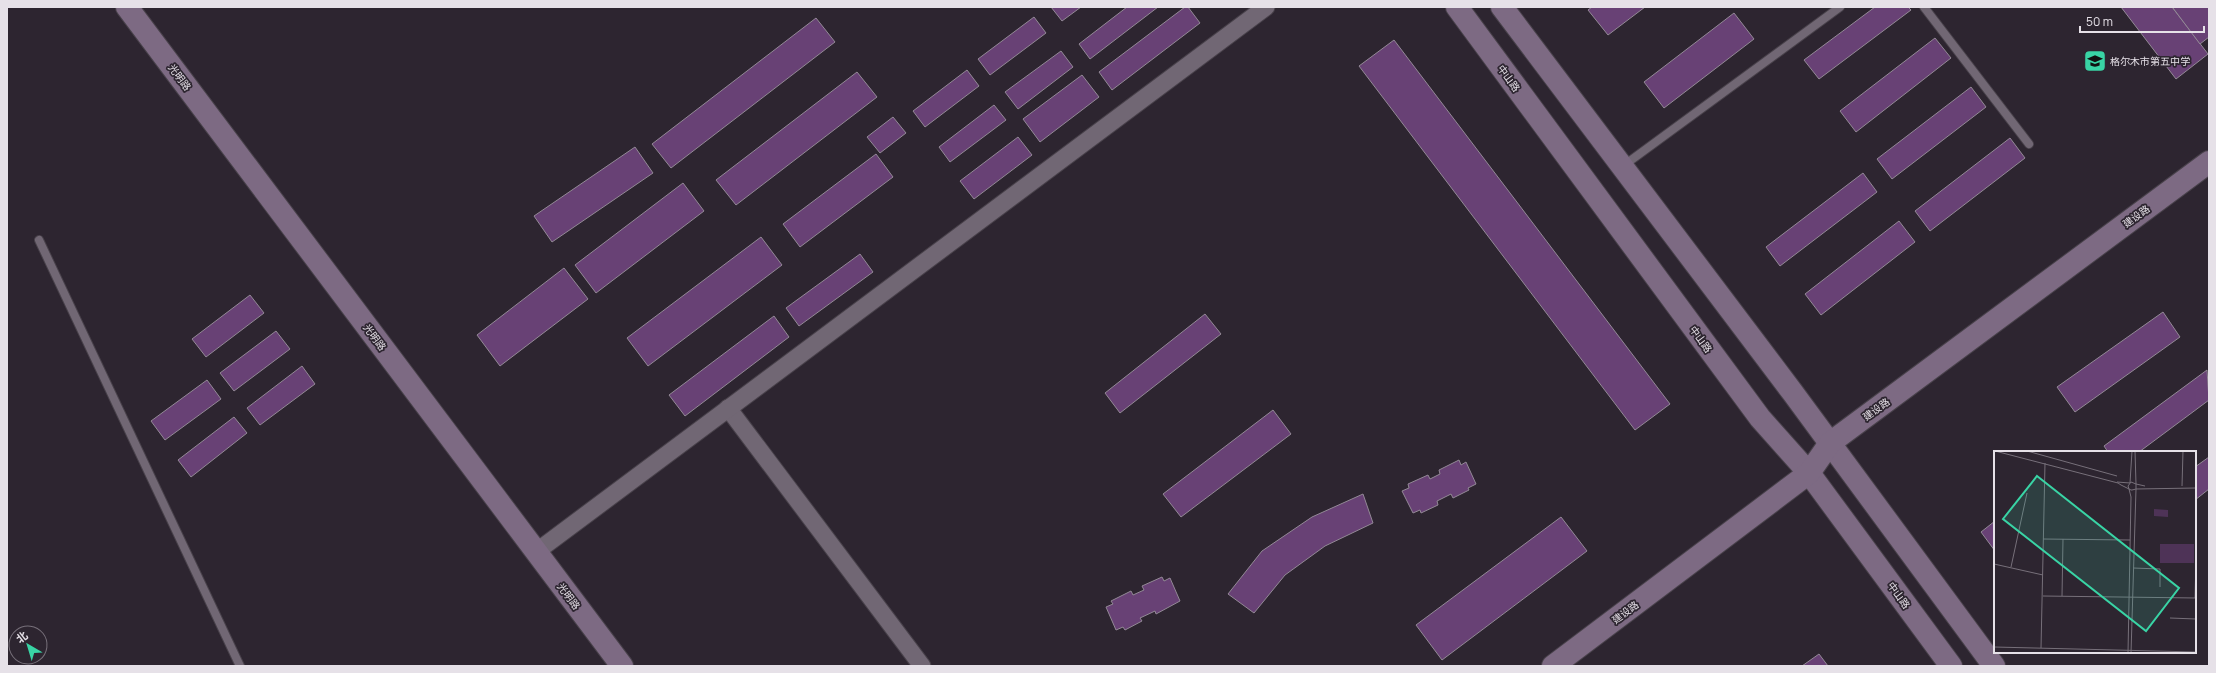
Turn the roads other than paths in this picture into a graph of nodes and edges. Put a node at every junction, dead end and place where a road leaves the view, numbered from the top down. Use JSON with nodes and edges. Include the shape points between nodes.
{"nodes":[{"id":1,"x":128,"y":7,"type":"edge"},
{"id":2,"x":1266,"y":7,"type":"edge"},
{"id":3,"x":1457,"y":7,"type":"edge"},
{"id":4,"x":1502,"y":7,"type":"edge"},
{"id":5,"x":1840,"y":7,"type":"edge"},
{"id":6,"x":1924,"y":7,"type":"edge"},
{"id":7,"x":2029,"y":144,"type":"dead end"},
{"id":8,"x":2209,"y":162,"type":"edge"},
{"id":9,"x":1622,"y":167,"type":"junction"},
{"id":10,"x":39,"y":240,"type":"dead end"},
{"id":11,"x":728,"y":408,"type":"junction"},
{"id":12,"x":1830,"y":443,"type":"junction"},
{"id":13,"x":1809,"y":473,"type":"junction"},
{"id":14,"x":536,"y":552,"type":"junction"},
{"id":15,"x":240,"y":666,"type":"edge"},
{"id":16,"x":622,"y":666,"type":"edge"},
{"id":17,"x":922,"y":666,"type":"edge"},
{"id":18,"x":1553,"y":666,"type":"edge"},
{"id":19,"x":1951,"y":666,"type":"edge"},
{"id":20,"x":1994,"y":666,"type":"edge"}],
"edges":[{"from":1,"to":14,"type":"street","name":"光明路"},
{"from":2,"to":11,"type":"street"},
{"from":3,"to":13,"type":"street","name":"中山路","via":[[1760,418]]},
{"from":4,"to":9,"type":"street"},
{"from":5,"to":9,"type":"lane"},
{"from":6,"to":7,"type":"lane"},
{"from":8,"to":12,"type":"street","name":"建设路"},
{"from":9,"to":12,"type":"street"},
{"from":10,"to":15,"type":"lane"},
{"from":11,"to":14,"type":"street"},
{"from":11,"to":17,"type":"street"},
{"from":12,"to":13,"type":"street","name":"建设路"},
{"from":12,"to":20,"type":"street"},
{"from":13,"to":18,"type":"street","name":"建设路"},
{"from":13,"to":19,"type":"street","name":"中山路"},
{"from":14,"to":16,"type":"street","name":"光明路"}]}
